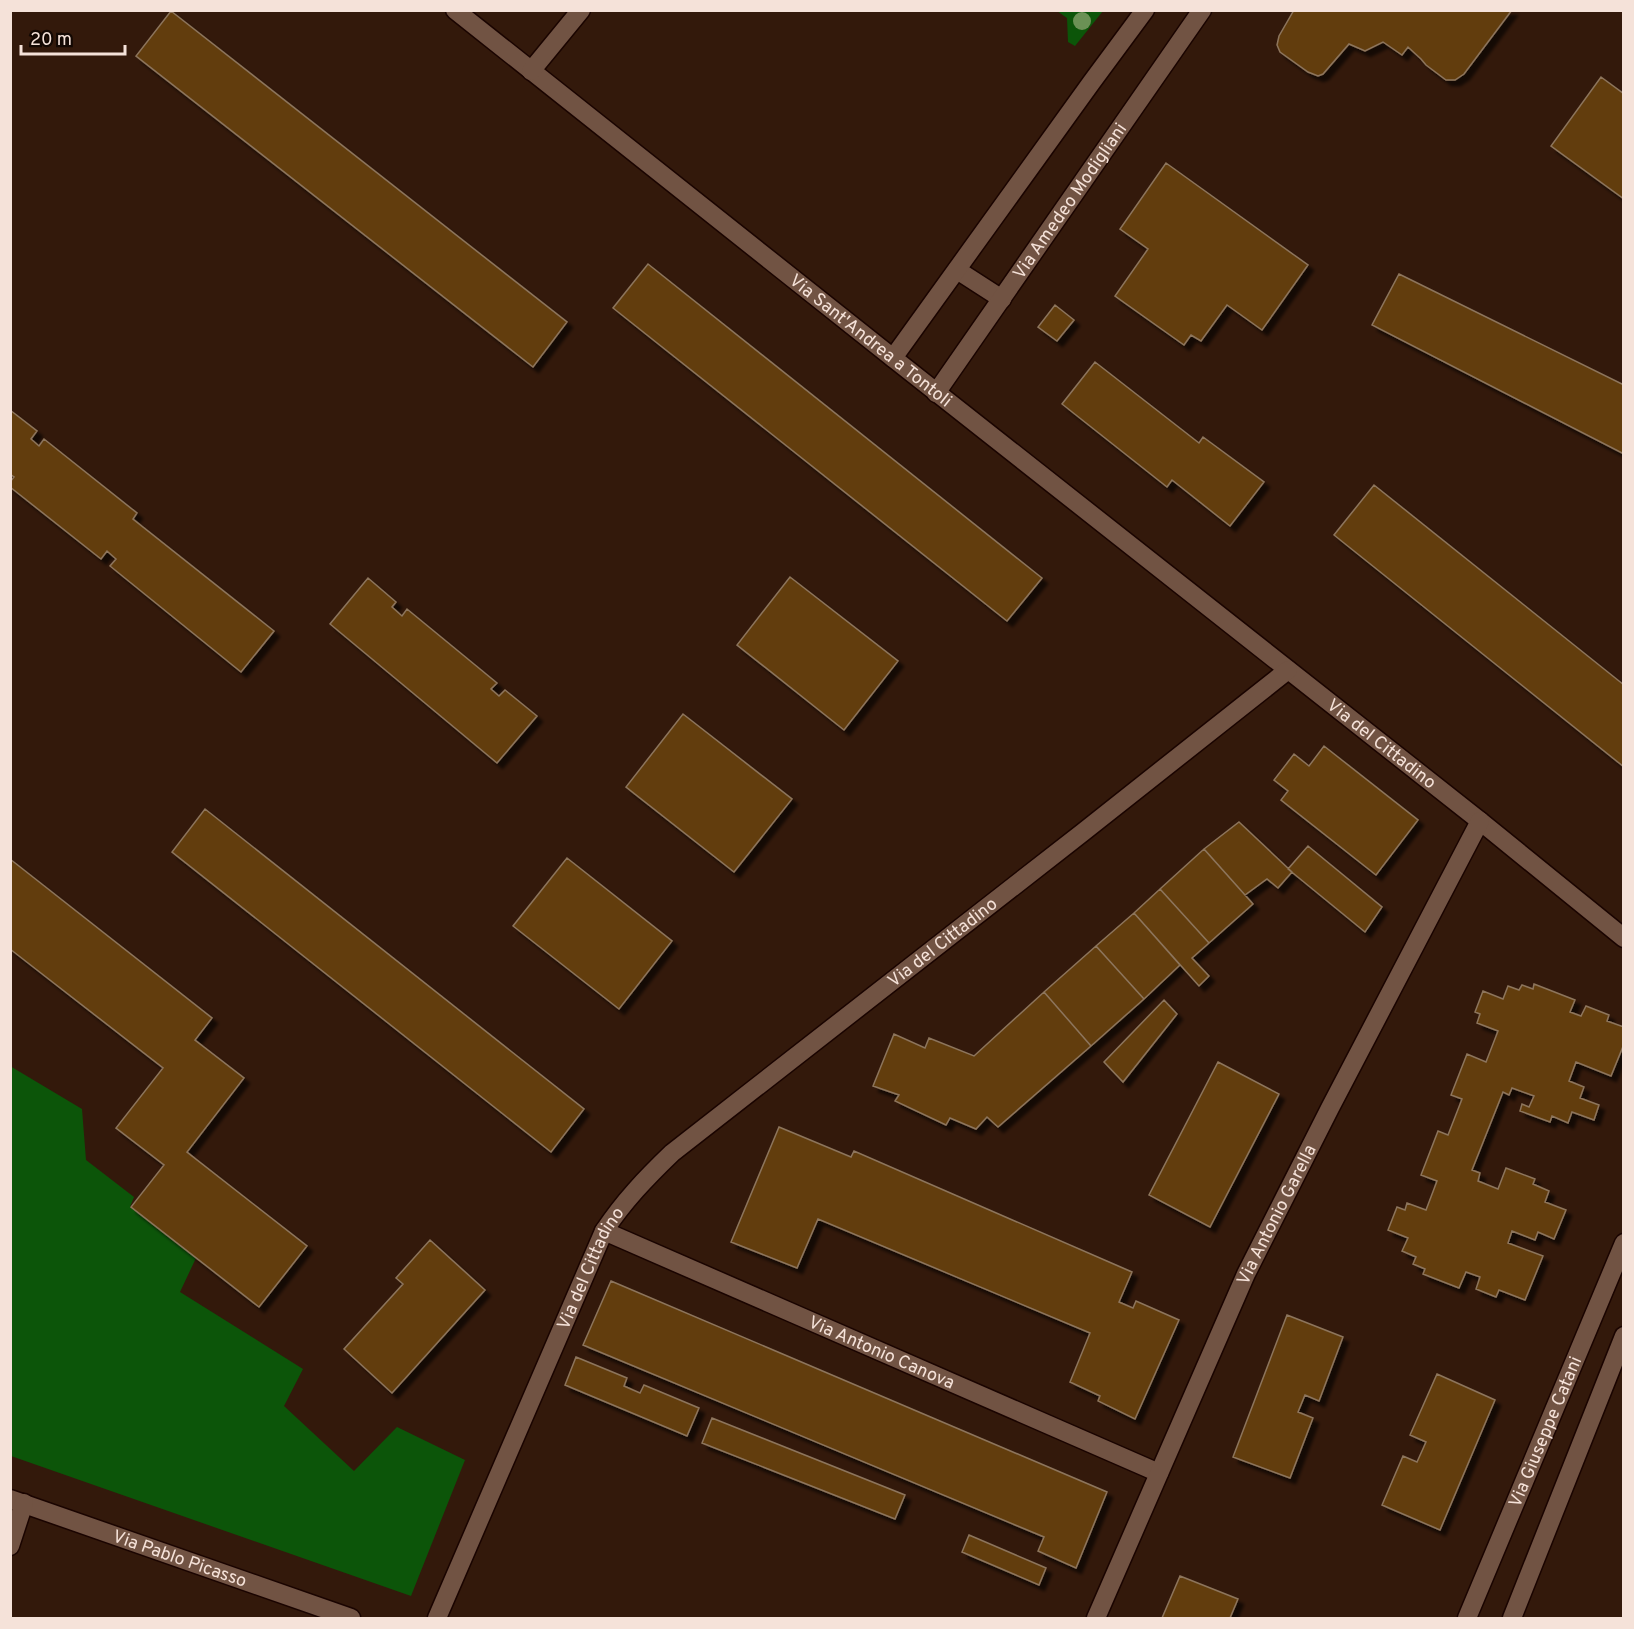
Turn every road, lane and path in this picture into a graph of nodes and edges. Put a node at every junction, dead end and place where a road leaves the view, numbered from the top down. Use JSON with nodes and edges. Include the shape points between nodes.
{"nodes":[{"id":1,"x":455,"y":10,"type":"edge"},
{"id":2,"x":581,"y":10,"type":"edge"},
{"id":3,"x":1145,"y":10,"type":"edge"},
{"id":4,"x":1202,"y":10,"type":"edge"},
{"id":5,"x":531,"y":71,"type":"junction"},
{"id":6,"x":957,"y":270,"type":"junction"},
{"id":7,"x":1002,"y":299,"type":"junction"},
{"id":8,"x":892,"y":358,"type":"junction"},
{"id":9,"x":936,"y":393,"type":"junction"},
{"id":10,"x":1288,"y":670,"type":"junction"},
{"id":11,"x":1480,"y":821,"type":"junction"},
{"id":12,"x":1623,"y":938,"type":"edge"},
{"id":13,"x":604,"y":1231,"type":"junction"},
{"id":14,"x":1623,"y":1243,"type":"edge"},
{"id":15,"x":1623,"y":1336,"type":"edge"},
{"id":16,"x":1159,"y":1473,"type":"junction"},
{"id":17,"x":17,"y":1501,"type":"edge"},
{"id":18,"x":10,"y":1546,"type":"edge"},
{"id":19,"x":351,"y":1618,"type":"edge"},
{"id":20,"x":437,"y":1618,"type":"edge"},
{"id":21,"x":1096,"y":1618,"type":"edge"},
{"id":22,"x":1467,"y":1618,"type":"edge"},
{"id":23,"x":1512,"y":1618,"type":"edge"}],
"edges":[{"from":1,"to":5,"type":"street","name":"Via Sant'Andrea a Tontoli"},
{"from":2,"to":5,"type":"street"},
{"from":3,"to":6,"type":"street"},
{"from":4,"to":7,"type":"street","name":"Via Amedeo Modigliani"},
{"from":5,"to":8,"type":"street","name":"Via Sant'Andrea a Tontoli"},
{"from":6,"to":7,"type":"street"},
{"from":6,"to":8,"type":"street"},
{"from":7,"to":9,"type":"street","name":"Via Amedeo Modigliani"},
{"from":8,"to":9,"type":"street","name":"Via Sant'Andrea a Tontoli"},
{"from":9,"to":10,"type":"street","name":"Via Sant'Andrea a Tontoli"},
{"from":10,"to":11,"type":"street","name":"Via del Cittadino"},
{"from":10,"to":13,"type":"street","name":"Via del Cittadino","via":[[672,1153],[621,1206]]},
{"from":11,"to":12,"type":"street","name":"Via del Cittadino"},
{"from":11,"to":16,"type":"street","name":"Via Antonio Garella","via":[[1246,1274]]},
{"from":13,"to":16,"type":"street","name":"Via Antonio Canova"},
{"from":13,"to":20,"type":"street","name":"Via del Cittadino"},
{"from":14,"to":22,"type":"street","name":"Via Giuseppe Catani"},
{"from":15,"to":23,"type":"street","name":"Via Giuseppe Catani"},
{"from":16,"to":21,"type":"street","name":"Via Antonio Garella"},
{"from":17,"to":18,"type":"street"},
{"from":17,"to":19,"type":"street","name":"Via Pablo Picasso"}]}
